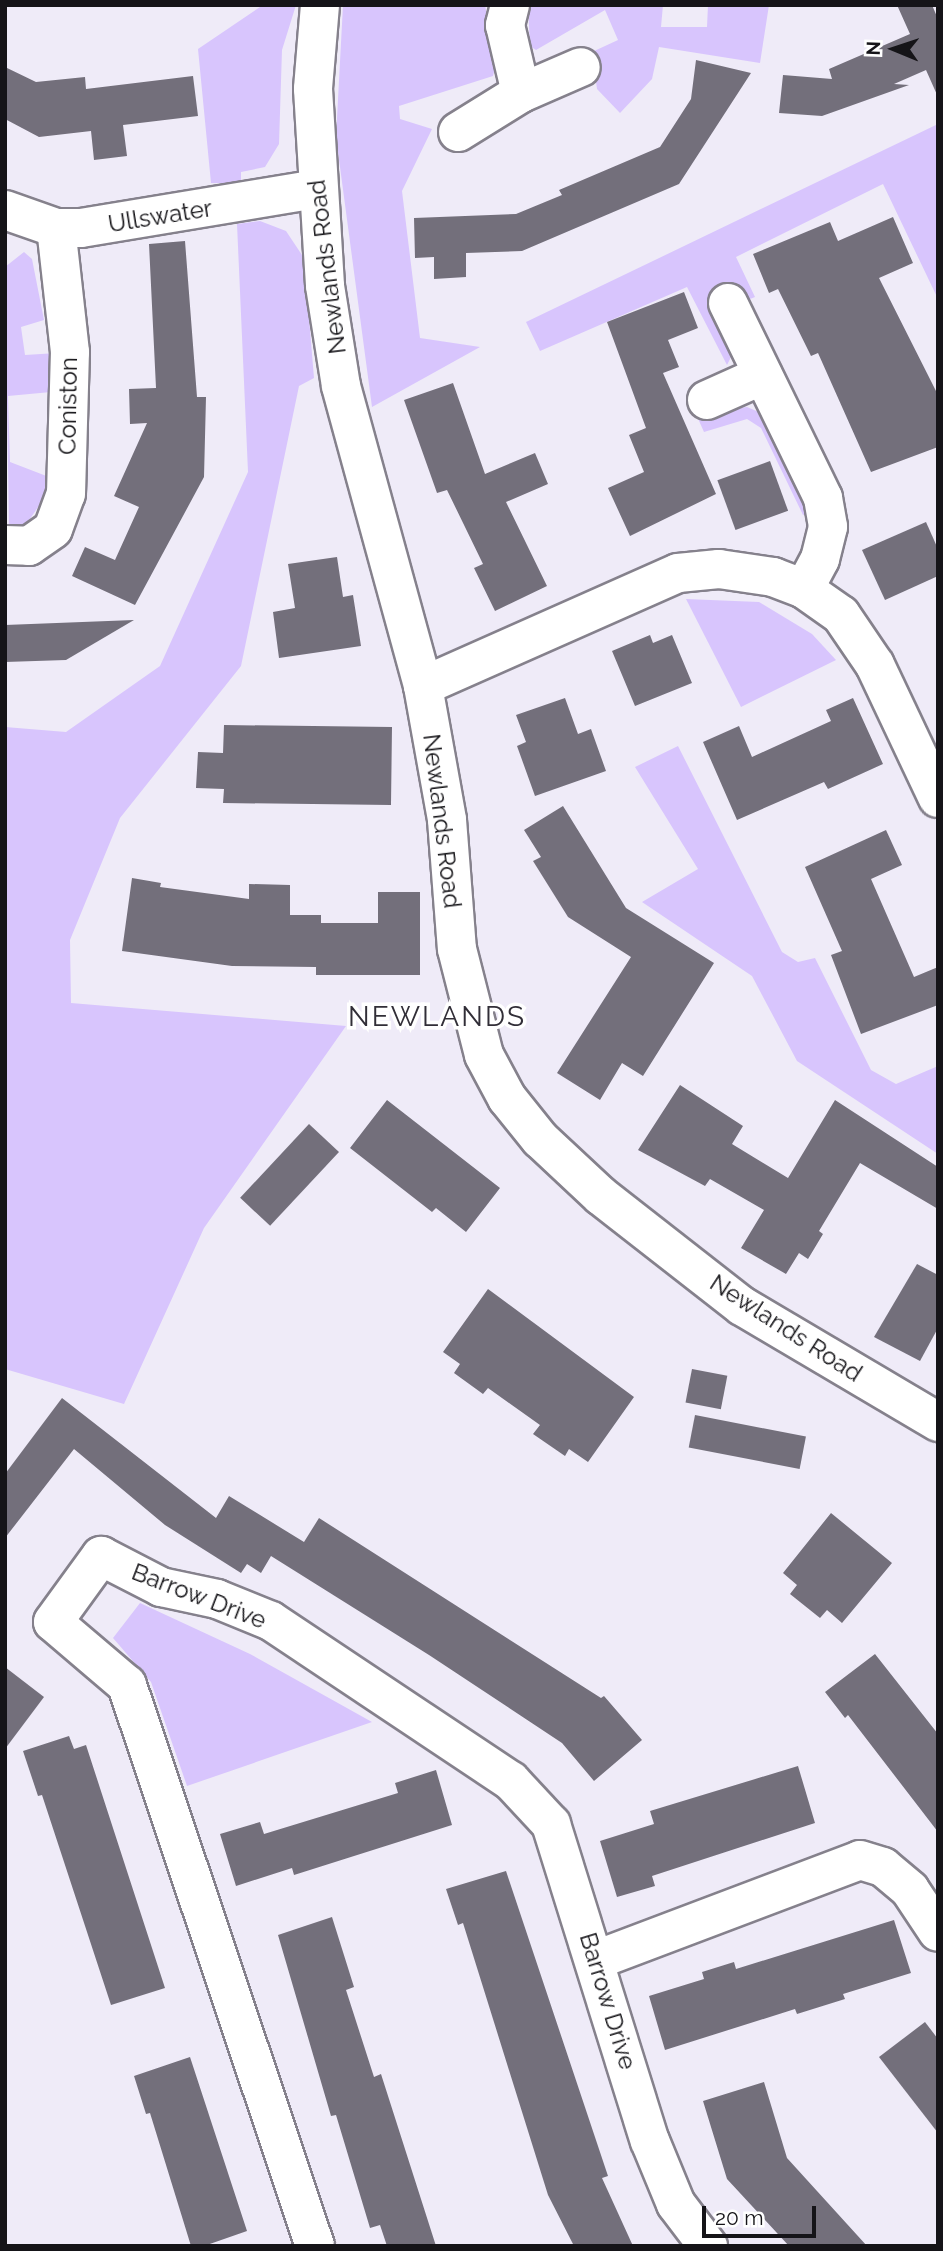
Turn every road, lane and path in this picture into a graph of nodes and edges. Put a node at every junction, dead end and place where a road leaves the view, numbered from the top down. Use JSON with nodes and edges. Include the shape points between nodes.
{"nodes":[{"id":1,"x":320,"y":5,"type":"edge"},
{"id":2,"x":510,"y":5,"type":"edge"},
{"id":3,"x":580,"y":67,"type":"dead end"},
{"id":4,"x":521,"y":93,"type":"junction"},
{"id":5,"x":457,"y":132,"type":"dead end"},
{"id":6,"x":316,"y":189,"type":"junction"},
{"id":7,"x":5,"y":210,"type":"edge"},
{"id":8,"x":55,"y":228,"type":"junction"},
{"id":9,"x":728,"y":303,"type":"dead end"},
{"id":10,"x":763,"y":375,"type":"junction"},
{"id":11,"x":707,"y":400,"type":"dead end"},
{"id":12,"x":5,"y":545,"type":"edge"},
{"id":13,"x":804,"y":589,"type":"junction"},
{"id":14,"x":423,"y":686,"type":"junction"},
{"id":15,"x":938,"y":798,"type":"edge"},
{"id":16,"x":938,"y":1422,"type":"edge"},
{"id":17,"x":938,"y":1933,"type":"edge"},
{"id":18,"x":596,"y":1960,"type":"junction"},
{"id":19,"x":315,"y":2246,"type":"edge"},
{"id":20,"x":708,"y":2246,"type":"edge"}],
"edges":[{"from":1,"to":6,"type":"street","name":"Newlands Road","via":[[313,89]]},
{"from":2,"to":4,"type":"street","via":[[505,25]]},
{"from":3,"to":4,"type":"street"},
{"from":4,"to":5,"type":"street"},
{"from":6,"to":8,"type":"street","name":"Ullswater","via":[[122,223]]},
{"from":6,"to":14,"type":"street","name":"Newlands Road","via":[[341,386]]},
{"from":7,"to":8,"type":"street","name":"Ullswater"},
{"from":8,"to":12,"type":"street","name":"Coniston","via":[[70,352],[66,494],[52,529],[29,546]]},
{"from":9,"to":10,"type":"street"},
{"from":10,"to":11,"type":"street"},
{"from":10,"to":13,"type":"street","via":[[823,498],[828,527],[820,559]]},
{"from":13,"to":14,"type":"street","via":[[773,577],[719,569],[678,573]]},
{"from":13,"to":15,"type":"street","via":[[841,615],[875,664]]},
{"from":14,"to":16,"type":"street","name":"Newlands Road","via":[[447,820],[457,948],[476,1031],[507,1098],[540,1139],[601,1196],[742,1306]]},
{"from":17,"to":18,"type":"street","via":[[911,1890],[883,1867],[860,1860]]},
{"from":18,"to":19,"type":"street","name":"Barrow Drive","via":[[551,1824],[511,1781],[271,1621],[217,1599],[161,1587],[101,1556],[53,1622],[127,1685]]},
{"from":18,"to":20,"type":"street","name":"Barrow Drive","via":[[650,2141],[676,2204]]}]}
